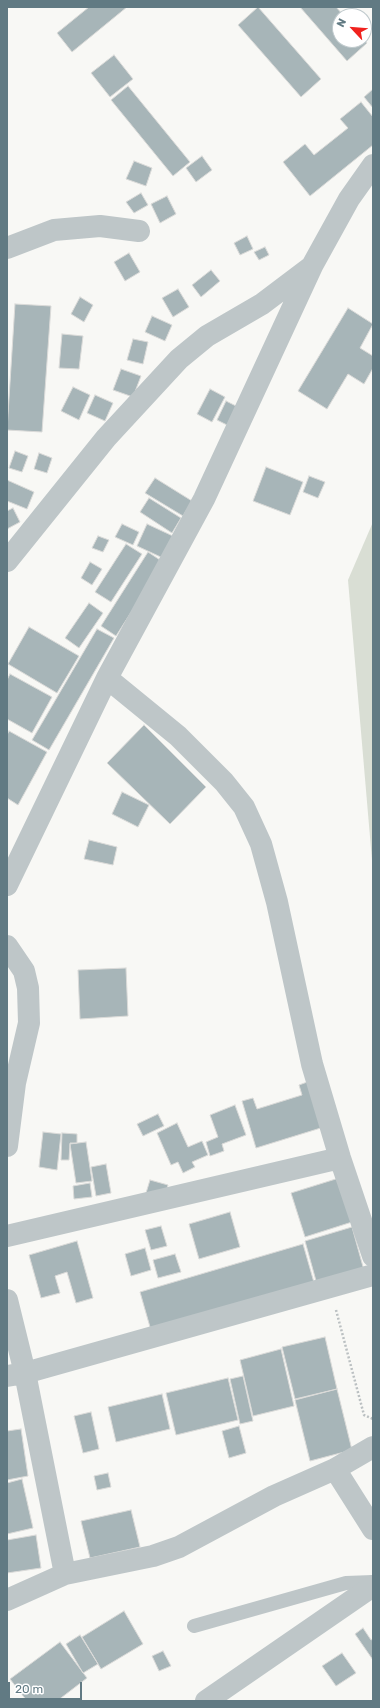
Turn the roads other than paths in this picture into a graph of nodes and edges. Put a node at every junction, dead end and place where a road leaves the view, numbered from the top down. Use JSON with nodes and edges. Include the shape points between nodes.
{"nodes":[{"id":1,"x":373,"y":165,"type":"edge"},
{"id":2,"x":139,"y":231,"type":"dead end"},
{"id":3,"x":7,"y":248,"type":"edge"},
{"id":4,"x":312,"y":266,"type":"junction"},
{"id":5,"x":7,"y":561,"type":"edge"},
{"id":6,"x":108,"y":678,"type":"junction"},
{"id":7,"x":7,"y":885,"type":"edge"},
{"id":8,"x":7,"y":946,"type":"edge"},
{"id":9,"x":7,"y":1146,"type":"edge"},
{"id":10,"x":340,"y":1158,"type":"junction"},
{"id":11,"x":7,"y":1236,"type":"edge"},
{"id":12,"x":373,"y":1256,"type":"edge"},
{"id":13,"x":373,"y":1275,"type":"edge"},
{"id":14,"x":7,"y":1300,"type":"edge"},
{"id":15,"x":16,"y":1375,"type":"edge"},
{"id":16,"x":373,"y":1447,"type":"edge"},
{"id":17,"x":335,"y":1469,"type":"junction"},
{"id":18,"x":373,"y":1529,"type":"edge"},
{"id":19,"x":65,"y":1574,"type":"junction"},
{"id":20,"x":373,"y":1582,"type":"edge"},
{"id":21,"x":373,"y":1586,"type":"edge"},
{"id":22,"x":7,"y":1600,"type":"edge"},
{"id":23,"x":194,"y":1626,"type":"dead end"},
{"id":24,"x":206,"y":1701,"type":"edge"}],
"edges":[{"from":1,"to":4,"type":"street","via":[[349,199]]},
{"from":2,"to":3,"type":"street","via":[[100,226],[54,230]]},
{"from":4,"to":5,"type":"street","via":[[262,304],[207,336],[179,359],[106,438]]},
{"from":4,"to":6,"type":"street","via":[[204,499]]},
{"from":6,"to":7,"type":"street"},
{"from":6,"to":10,"type":"street","via":[[178,736],[224,782],[244,807],[261,844],[277,902],[312,1064]]},
{"from":8,"to":9,"type":"street","via":[[24,971],[28,988],[29,1023],[16,1082]]},
{"from":10,"to":11,"type":"street"},
{"from":10,"to":12,"type":"street"},
{"from":13,"to":15,"type":"street"},
{"from":14,"to":15,"type":"street"},
{"from":15,"to":19,"type":"street"},
{"from":16,"to":17,"type":"street"},
{"from":17,"to":18,"type":"street"},
{"from":17,"to":19,"type":"street","via":[[274,1496],[179,1547],[153,1556]]},
{"from":19,"to":22,"type":"street"},
{"from":20,"to":23,"type":"lane","via":[[346,1583]]},
{"from":21,"to":24,"type":"street"}]}
